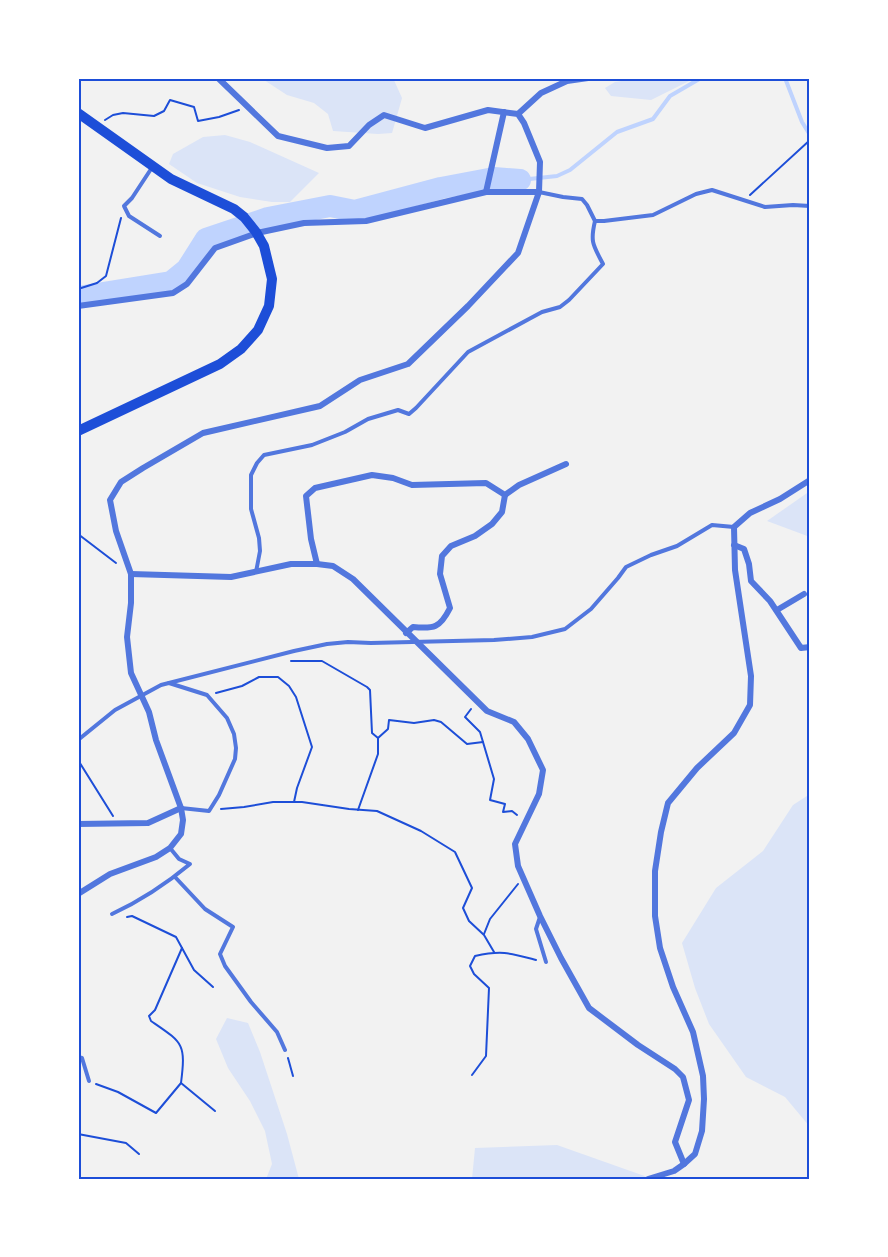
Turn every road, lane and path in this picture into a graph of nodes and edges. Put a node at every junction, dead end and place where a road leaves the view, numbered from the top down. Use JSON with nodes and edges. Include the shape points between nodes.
{"nodes":[{"id":1,"x":219,"y":78,"type":"edge"},
{"id":2,"x":588,"y":78,"type":"edge"},
{"id":3,"x":248,"y":106,"type":"junction"},
{"id":4,"x":504,"y":112,"type":"junction"},
{"id":5,"x":78,"y":113,"type":"edge"},
{"id":6,"x":518,"y":114,"type":"junction"},
{"id":7,"x":97,"y":125,"type":"junction"},
{"id":8,"x":810,"y":140,"type":"edge"},
{"id":9,"x":804,"y":147,"type":"junction"},
{"id":10,"x":810,"y":148,"type":"edge"},
{"id":11,"x":153,"y":166,"type":"junction"},
{"id":12,"x":486,"y":192,"type":"junction"},
{"id":13,"x":538,"y":192,"type":"junction"},
{"id":14,"x":744,"y":200,"type":"junction"},
{"id":15,"x":810,"y":206,"type":"edge"},
{"id":16,"x":127,"y":212,"type":"junction"},
{"id":17,"x":595,"y":221,"type":"junction"},
{"id":18,"x":256,"y":233,"type":"junction"},
{"id":19,"x":160,"y":236,"type":"dead end"},
{"id":20,"x":78,"y":289,"type":"edge"},
{"id":21,"x":78,"y":306,"type":"edge"},
{"id":22,"x":78,"y":431,"type":"edge"},
{"id":23,"x":566,"y":464,"type":"dead end"},
{"id":24,"x":810,"y":480,"type":"edge"},
{"id":25,"x":505,"y":495,"type":"junction"},
{"id":26,"x":734,"y":527,"type":"junction"},
{"id":27,"x":78,"y":534,"type":"edge"},
{"id":28,"x":734,"y":545,"type":"junction"},
{"id":29,"x":317,"y":564,"type":"junction"},
{"id":30,"x":256,"y":572,"type":"junction"},
{"id":31,"x":130,"y":574,"type":"junction"},
{"id":32,"x":804,"y":594,"type":"dead end"},
{"id":33,"x":777,"y":610,"type":"junction"},
{"id":34,"x":406,"y":633,"type":"junction"},
{"id":35,"x":417,"y":643,"type":"junction"},
{"id":36,"x":810,"y":647,"type":"edge"},
{"id":37,"x":291,"y":661,"type":"dead end"},
{"id":38,"x":169,"y":683,"type":"junction"},
{"id":39,"x":207,"y":695,"type":"junction"},
{"id":40,"x":141,"y":696,"type":"junction"},
{"id":41,"x":472,"y":709,"type":"dead end"},
{"id":42,"x":378,"y":738,"type":"junction"},
{"id":43,"x":78,"y":740,"type":"edge"},
{"id":44,"x":483,"y":742,"type":"junction"},
{"id":45,"x":78,"y":760,"type":"edge"},
{"id":46,"x":294,"y":802,"type":"junction"},
{"id":47,"x":180,"y":808,"type":"junction"},
{"id":48,"x":358,"y":810,"type":"junction"},
{"id":49,"x":209,"y":811,"type":"junction"},
{"id":50,"x":118,"y":823,"type":"junction"},
{"id":51,"x":515,"y":823,"type":"dead end"},
{"id":52,"x":78,"y":824,"type":"edge"},
{"id":53,"x":170,"y":848,"type":"junction"},
{"id":54,"x":175,"y":877,"type":"junction"},
{"id":55,"x":523,"y":877,"type":"junction"},
{"id":56,"x":78,"y":894,"type":"edge"},
{"id":57,"x":112,"y":914,"type":"joint"},
{"id":58,"x":540,"y":916,"type":"junction"},
{"id":59,"x":484,"y":934,"type":"junction"},
{"id":60,"x":182,"y":948,"type":"junction"},
{"id":61,"x":494,"y":952,"type":"junction"},
{"id":62,"x":546,"y":962,"type":"joint"},
{"id":63,"x":213,"y":987,"type":"dead end"},
{"id":64,"x":285,"y":1050,"type":"joint"},
{"id":65,"x":78,"y":1057,"type":"edge"},
{"id":66,"x":292,"y":1076,"type":"dead end"},
{"id":67,"x":472,"y":1076,"type":"dead end"},
{"id":68,"x":89,"y":1081,"type":"joint"},
{"id":69,"x":181,"y":1083,"type":"junction"},
{"id":70,"x":215,"y":1111,"type":"dead end"},
{"id":71,"x":78,"y":1134,"type":"edge"},
{"id":72,"x":139,"y":1154,"type":"dead end"},
{"id":73,"x":684,"y":1164,"type":"junction"},
{"id":74,"x":648,"y":1179,"type":"edge"}],
"edges":[{"from":1,"to":3,"type":"street"},
{"from":2,"to":6,"type":"street","via":[[567,81],[541,93]]},
{"from":3,"to":4,"type":"street","via":[[278,136],[327,148],[349,146],[384,116],[425,128],[488,110]]},
{"from":3,"to":7,"type":"path","via":[[198,121],[194,107],[170,100],[164,111],[154,116],[113,115]]},
{"from":4,"to":6,"type":"street"},
{"from":4,"to":12,"type":"street"},
{"from":5,"to":7,"type":"main road"},
{"from":6,"to":13,"type":"street","via":[[540,162]]},
{"from":7,"to":11,"type":"main road"},
{"from":8,"to":9,"type":"path"},
{"from":9,"to":10,"type":"path"},
{"from":9,"to":14,"type":"path"},
{"from":11,"to":16,"type":"lane","via":[[124,206]]},
{"from":11,"to":18,"type":"main road","via":[[171,179],[234,209]]},
{"from":12,"to":13,"type":"street"},
{"from":12,"to":18,"type":"street","via":[[366,221],[304,223]]},
{"from":13,"to":17,"type":"lane","via":[[582,199]]},
{"from":13,"to":31,"type":"street","via":[[518,253],[408,364],[360,380],[320,406],[203,433],[121,482],[110,500]]},
{"from":14,"to":15,"type":"lane","via":[[765,207]]},
{"from":14,"to":17,"type":"lane","via":[[712,190],[653,215]]},
{"from":16,"to":19,"type":"lane"},
{"from":16,"to":20,"type":"path","via":[[121,217],[106,276]]},
{"from":17,"to":30,"type":"lane","via":[[592,244],[603,264],[569,300],[468,352],[409,414],[398,410],[312,445],[264,455],[251,475],[251,509],[260,551]]},
{"from":18,"to":21,"type":"street","via":[[215,248],[187,284],[172,293]]},
{"from":18,"to":22,"type":"main road","via":[[264,246],[272,279],[269,306],[258,330],[241,349],[220,364]]},
{"from":23,"to":25,"type":"street"},
{"from":24,"to":26,"type":"street","via":[[750,513]]},
{"from":25,"to":29,"type":"street","via":[[486,483],[412,485],[372,475],[315,488],[306,496]]},
{"from":25,"to":34,"type":"street","via":[[502,512],[492,524],[451,546],[442,556],[440,574],[450,608],[443,621],[431,628],[413,627]]},
{"from":26,"to":28,"type":"street"},
{"from":26,"to":35,"type":"lane","via":[[712,525],[677,546],[626,567],[591,609],[565,629],[532,637]]},
{"from":27,"to":31,"type":"path"},
{"from":28,"to":33,"type":"street","via":[[744,549],[752,581]]},
{"from":28,"to":73,"type":"street","via":[[751,676],[750,705],[734,733],[668,803],[655,871],[660,948],[693,1032],[703,1076],[702,1131],[695,1154]]},
{"from":29,"to":30,"type":"street","via":[[291,564]]},
{"from":29,"to":34,"type":"street","via":[[333,566],[353,579]]},
{"from":30,"to":31,"type":"street","via":[[231,577]]},
{"from":31,"to":40,"type":"street","via":[[127,637],[131,673]]},
{"from":32,"to":33,"type":"street"},
{"from":33,"to":36,"type":"street","via":[[801,648]]},
{"from":34,"to":35,"type":"street"},
{"from":35,"to":38,"type":"lane","via":[[327,644]]},
{"from":35,"to":55,"type":"street","via":[[487,711],[514,722],[528,739],[543,770],[539,794],[515,844]]},
{"from":37,"to":42,"type":"path","via":[[322,661],[367,687],[372,733]]},
{"from":38,"to":39,"type":"lane"},
{"from":38,"to":40,"type":"lane"},
{"from":39,"to":46,"type":"path","via":[[259,677],[278,677],[289,686],[312,747]]},
{"from":39,"to":49,"type":"lane","via":[[227,718],[236,748],[235,759]]},
{"from":40,"to":43,"type":"lane","via":[[115,710]]},
{"from":40,"to":47,"type":"street"},
{"from":41,"to":44,"type":"path","via":[[465,717],[480,732]]},
{"from":42,"to":44,"type":"path","via":[[388,729],[389,720],[434,720],[467,744]]},
{"from":42,"to":48,"type":"path","via":[[378,754]]},
{"from":44,"to":51,"type":"path","via":[[494,779],[490,800],[505,804],[503,812],[518,814]]},
{"from":45,"to":50,"type":"path"},
{"from":46,"to":48,"type":"path"},
{"from":46,"to":49,"type":"path"},
{"from":47,"to":49,"type":"lane"},
{"from":47,"to":50,"type":"street","via":[[148,823]]},
{"from":47,"to":53,"type":"street","via":[[181,834]]},
{"from":48,"to":59,"type":"path","via":[[377,811],[455,852],[472,888],[463,908],[469,921]]},
{"from":50,"to":52,"type":"street"},
{"from":53,"to":54,"type":"lane","via":[[190,864]]},
{"from":53,"to":56,"type":"street","via":[[110,874]]},
{"from":54,"to":57,"type":"lane"},
{"from":54,"to":64,"type":"lane","via":[[205,909],[233,927],[220,954],[225,966],[277,1032]]},
{"from":55,"to":58,"type":"street"},
{"from":55,"to":59,"type":"path","via":[[490,919]]},
{"from":57,"to":60,"type":"path","via":[[114,918],[132,916],[159,928],[176,937]]},
{"from":58,"to":62,"type":"lane","via":[[536,929]]},
{"from":58,"to":73,"type":"street","via":[[589,1008],[683,1077],[688,1100],[675,1142]]},
{"from":59,"to":61,"type":"path"},
{"from":60,"to":63,"type":"path","via":[[194,970]]},
{"from":60,"to":69,"type":"path","via":[[150,1016],[181,1046]]},
{"from":61,"to":62,"type":"path"},
{"from":61,"to":67,"type":"path","via":[[475,956],[470,966],[489,988],[486,1056]]},
{"from":64,"to":66,"type":"path"},
{"from":65,"to":68,"type":"lane","via":[[82,1058]]},
{"from":68,"to":69,"type":"path","via":[[156,1113]]},
{"from":69,"to":70,"type":"path"},
{"from":71,"to":72,"type":"path","via":[[126,1143]]},
{"from":73,"to":74,"type":"street"}]}
